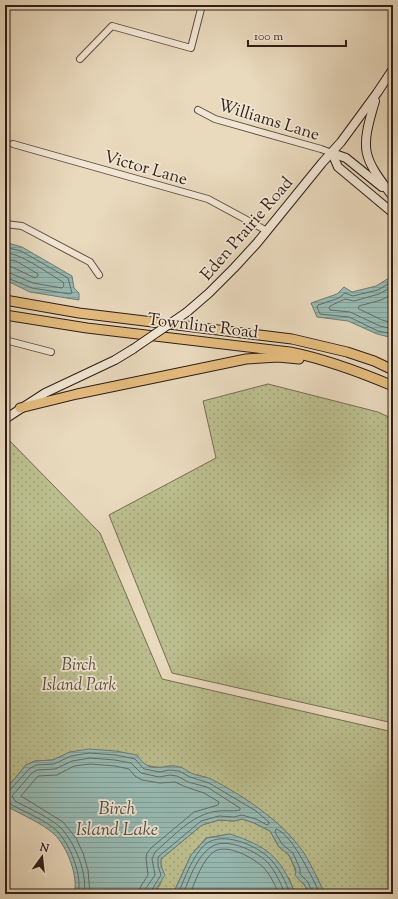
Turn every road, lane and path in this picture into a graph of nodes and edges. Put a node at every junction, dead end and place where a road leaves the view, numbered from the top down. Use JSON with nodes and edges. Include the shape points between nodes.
{"nodes":[{"id":1,"x":202,"y":5,"type":"edge"},
{"id":2,"x":80,"y":59,"type":"dead end"},
{"id":3,"x":393,"y":70,"type":"edge"},
{"id":4,"x":377,"y":94,"type":"junction"},
{"id":5,"x":198,"y":110,"type":"dead end"},
{"id":6,"x":13,"y":144,"type":"dead end"},
{"id":7,"x":332,"y":153,"type":"junction"},
{"id":8,"x":393,"y":197,"type":"edge"},
{"id":9,"x":393,"y":212,"type":"edge"},
{"id":10,"x":5,"y":224,"type":"edge"},
{"id":11,"x":267,"y":231,"type":"junction"},
{"id":12,"x":99,"y":275,"type":"dead end"},
{"id":13,"x":5,"y":300,"type":"edge"},
{"id":14,"x":5,"y":315,"type":"edge"},
{"id":15,"x":5,"y":340,"type":"edge"},
{"id":16,"x":51,"y":352,"type":"dead end"},
{"id":17,"x":334,"y":364,"type":"junction"},
{"id":18,"x":393,"y":368,"type":"edge"},
{"id":19,"x":393,"y":386,"type":"edge"},
{"id":20,"x":20,"y":408,"type":"junction"},
{"id":21,"x":5,"y":419,"type":"edge"}],
"edges":[{"from":1,"to":2,"type":"street","via":[[191,48],[112,26]]},
{"from":3,"to":4,"type":"main road","name":"Eden Prairie Road"},
{"from":4,"to":7,"type":"main road","name":"Eden Prairie Road"},
{"from":4,"to":8,"type":"main road","via":[[366,131],[366,150],[373,170]]},
{"from":5,"to":7,"type":"street","name":"Williams Lane","via":[[216,119]]},
{"from":6,"to":11,"type":"street","name":"Victor Lane","via":[[208,199]]},
{"from":7,"to":8,"type":"main road","via":[[346,158]]},
{"from":7,"to":9,"type":"main road","via":[[338,167]]},
{"from":7,"to":11,"type":"main road","name":"Eden Prairie Road"},
{"from":10,"to":12,"type":"street","via":[[22,226],[90,262]]},
{"from":11,"to":20,"type":"main road","name":"Eden Prairie Road","bridge":true,"via":[[234,268],[187,312],[115,360],[45,393]]},
{"from":13,"to":18,"type":"main road","via":[[78,313],[292,339],[340,350]]},
{"from":14,"to":17,"type":"main road","name":"Townline Road","via":[[87,328],[290,352]]},
{"from":15,"to":16,"type":"street"},
{"from":17,"to":19,"type":"main road","name":"Townline Road"},
{"from":17,"to":20,"type":"main road","via":[[278,357],[246,359]]},
{"from":20,"to":21,"type":"main road","name":"Eden Prairie Road"}]}
